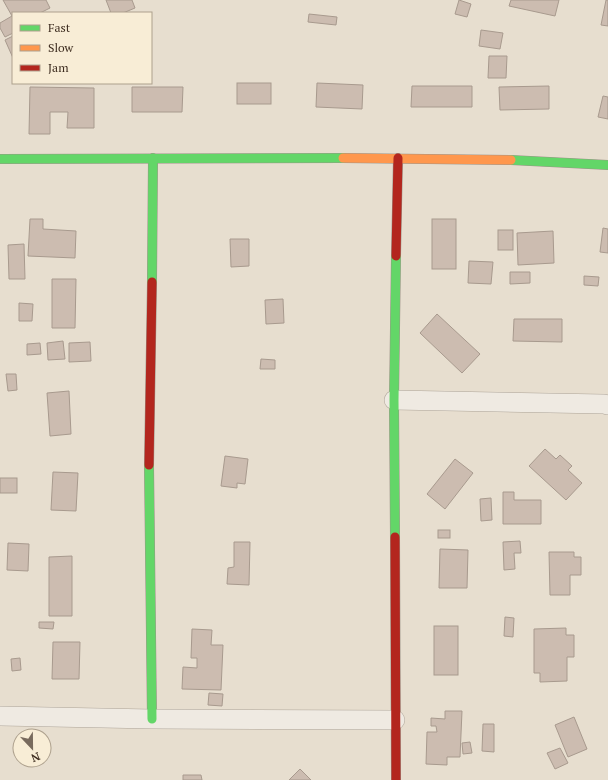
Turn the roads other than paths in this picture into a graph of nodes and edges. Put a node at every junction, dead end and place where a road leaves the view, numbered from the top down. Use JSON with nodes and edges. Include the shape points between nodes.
{"nodes":[{"id":1,"x":153,"y":158,"type":"junction"},
{"id":2,"x":398,"y":158,"type":"junction"},
{"id":3,"x":0,"y":159,"type":"edge"},
{"id":4,"x":608,"y":165,"type":"edge"},
{"id":5,"x":394,"y":400,"type":"junction"},
{"id":6,"x":608,"y":405,"type":"edge"},
{"id":7,"x":0,"y":716,"type":"edge"},
{"id":8,"x":152,"y":719,"type":"junction"},
{"id":9,"x":395,"y":720,"type":"junction"},
{"id":10,"x":396,"y":780,"type":"edge"}],
"edges":[{"from":1,"to":2,"type":"street"},
{"from":1,"to":3,"type":"street"},
{"from":1,"to":8,"type":"street","via":[[149,496]]},
{"from":2,"to":4,"type":"street"},
{"from":2,"to":5,"type":"street"},
{"from":5,"to":6,"type":"street"},
{"from":5,"to":9,"type":"street"},
{"from":7,"to":8,"type":"street"},
{"from":8,"to":9,"type":"street"},
{"from":9,"to":10,"type":"street"}]}
